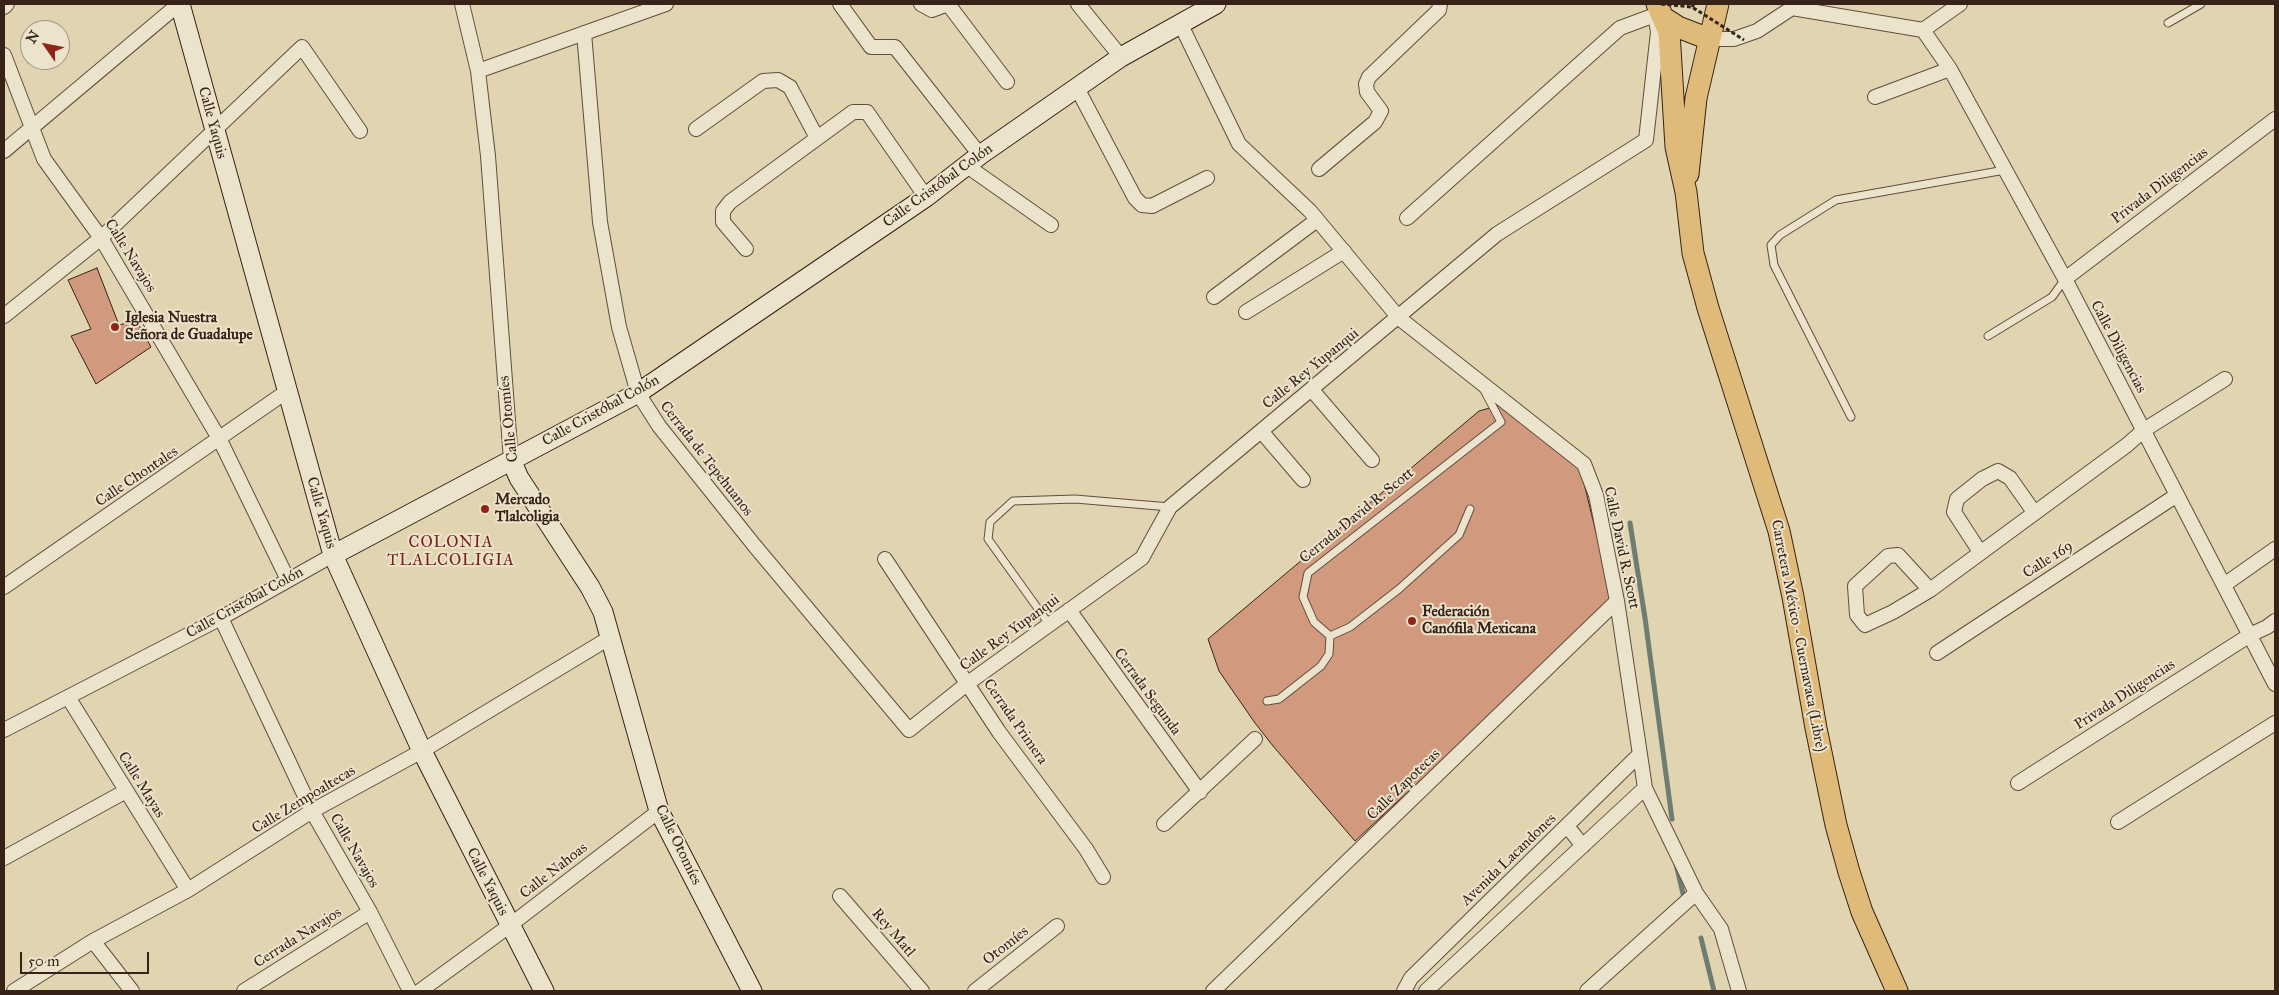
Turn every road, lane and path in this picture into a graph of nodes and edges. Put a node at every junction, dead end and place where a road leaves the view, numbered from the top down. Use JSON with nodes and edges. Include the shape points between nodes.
{"nodes":[{"id":1,"x":7,"y":4,"type":"edge"},
{"id":2,"x":180,"y":4,"type":"edge"},
{"id":3,"x":462,"y":4,"type":"edge"},
{"id":4,"x":666,"y":4,"type":"edge"},
{"id":5,"x":840,"y":4,"type":"edge"},
{"id":6,"x":921,"y":4,"type":"edge"},
{"id":7,"x":948,"y":4,"type":"edge"},
{"id":8,"x":1216,"y":4,"type":"edge"},
{"id":9,"x":1440,"y":4,"type":"edge"},
{"id":10,"x":1718,"y":4,"type":"edge"},
{"id":11,"x":1960,"y":4,"type":"edge"},
{"id":12,"x":2201,"y":4,"type":"edge"},
{"id":13,"x":4,"y":6,"type":"edge"},
{"id":14,"x":1693,"y":6,"type":"edge"},
{"id":15,"x":1791,"y":6,"type":"edge"},
{"id":16,"x":1083,"y":7,"type":"edge"},
{"id":17,"x":1659,"y":9,"type":"edge"},
{"id":18,"x":2168,"y":23,"type":"dead end"},
{"id":19,"x":1180,"y":24,"type":"junction"},
{"id":20,"x":1923,"y":30,"type":"junction"},
{"id":21,"x":584,"y":33,"type":"junction"},
{"id":22,"x":1709,"y":39,"type":"junction"},
{"id":23,"x":1744,"y":40,"type":"dead end"},
{"id":24,"x":4,"y":55,"type":"edge"},
{"id":25,"x":1121,"y":57,"type":"junction"},
{"id":26,"x":1950,"y":68,"type":"junction"},
{"id":27,"x":478,"y":71,"type":"junction"},
{"id":28,"x":1008,"y":82,"type":"dead end"},
{"id":29,"x":1077,"y":88,"type":"junction"},
{"id":30,"x":1875,"y":98,"type":"dead end"},
{"id":31,"x":2275,"y":119,"type":"edge"},
{"id":32,"x":32,"y":128,"type":"junction"},
{"id":33,"x":696,"y":129,"type":"dead end"},
{"id":34,"x":213,"y":131,"type":"junction"},
{"id":35,"x":360,"y":131,"type":"dead end"},
{"id":36,"x":817,"y":138,"type":"junction"},
{"id":37,"x":4,"y":151,"type":"edge"},
{"id":38,"x":974,"y":160,"type":"junction"},
{"id":39,"x":1319,"y":169,"type":"dead end"},
{"id":40,"x":2006,"y":170,"type":"junction"},
{"id":41,"x":1207,"y":178,"type":"dead end"},
{"id":42,"x":1686,"y":192,"type":"junction"},
{"id":43,"x":926,"y":197,"type":"junction"},
{"id":44,"x":1314,"y":215,"type":"junction"},
{"id":45,"x":1407,"y":218,"type":"dead end"},
{"id":46,"x":1051,"y":225,"type":"dead end"},
{"id":47,"x":101,"y":238,"type":"junction"},
{"id":48,"x":746,"y":249,"type":"dead end"},
{"id":49,"x":1344,"y":251,"type":"junction"},
{"id":50,"x":2065,"y":279,"type":"junction"},
{"id":51,"x":1214,"y":296,"type":"dead end"},
{"id":52,"x":1246,"y":312,"type":"dead end"},
{"id":53,"x":4,"y":316,"type":"edge"},
{"id":54,"x":1399,"y":318,"type":"junction"},
{"id":55,"x":1988,"y":336,"type":"dead end"},
{"id":56,"x":2225,"y":379,"type":"dead end"},
{"id":57,"x":1479,"y":380,"type":"junction"},
{"id":58,"x":1312,"y":390,"type":"junction"},
{"id":59,"x":286,"y":392,"type":"junction"},
{"id":60,"x":638,"y":394,"type":"junction"},
{"id":61,"x":1851,"y":417,"type":"dead end"},
{"id":62,"x":2144,"y":430,"type":"junction"},
{"id":63,"x":1261,"y":431,"type":"junction"},
{"id":64,"x":220,"y":440,"type":"junction"},
{"id":65,"x":511,"y":460,"type":"junction"},
{"id":66,"x":1372,"y":460,"type":"dead end"},
{"id":67,"x":1303,"y":480,"type":"dead end"},
{"id":68,"x":2177,"y":495,"type":"junction"},
{"id":69,"x":1170,"y":507,"type":"junction"},
{"id":70,"x":1470,"y":509,"type":"dead end"},
{"id":71,"x":2034,"y":512,"type":"junction"},
{"id":72,"x":2275,"y":549,"type":"edge"},
{"id":73,"x":1980,"y":552,"type":"junction"},
{"id":74,"x":332,"y":555,"type":"junction"},
{"id":75,"x":885,"y":559,"type":"dead end"},
{"id":76,"x":288,"y":580,"type":"junction"},
{"id":77,"x":2224,"y":585,"type":"junction"},
{"id":78,"x":4,"y":587,"type":"edge"},
{"id":79,"x":1930,"y":590,"type":"junction"},
{"id":80,"x":1617,"y":601,"type":"junction"},
{"id":81,"x":1068,"y":610,"type":"junction"},
{"id":82,"x":221,"y":618,"type":"junction"},
{"id":83,"x":2275,"y":621,"type":"edge"},
{"id":84,"x":1049,"y":624,"type":"junction"},
{"id":85,"x":2250,"y":635,"type":"junction"},
{"id":86,"x":1330,"y":636,"type":"junction"},
{"id":87,"x":611,"y":637,"type":"junction"},
{"id":88,"x":1937,"y":653,"type":"dead end"},
{"id":89,"x":968,"y":684,"type":"junction"},
{"id":90,"x":2275,"y":684,"type":"edge"},
{"id":91,"x":68,"y":697,"type":"junction"},
{"id":92,"x":1267,"y":701,"type":"dead end"},
{"id":93,"x":2275,"y":723,"type":"edge"},
{"id":94,"x":4,"y":730,"type":"edge"},
{"id":95,"x":909,"y":730,"type":"joint"},
{"id":96,"x":1255,"y":739,"type":"dead end"},
{"id":97,"x":422,"y":751,"type":"junction"},
{"id":98,"x":1640,"y":754,"type":"junction"},
{"id":99,"x":2018,"y":783,"type":"dead end"},
{"id":100,"x":1645,"y":788,"type":"junction"},
{"id":101,"x":126,"y":791,"type":"junction"},
{"id":102,"x":1200,"y":792,"type":"junction"},
{"id":103,"x":312,"y":811,"type":"junction"},
{"id":104,"x":659,"y":811,"type":"junction"},
{"id":105,"x":2118,"y":822,"type":"dead end"},
{"id":106,"x":1164,"y":824,"type":"dead end"},
{"id":107,"x":1567,"y":826,"type":"junction"},
{"id":108,"x":1583,"y":846,"type":"junction"},
{"id":109,"x":4,"y":858,"type":"edge"},
{"id":110,"x":1515,"y":876,"type":"junction"},
{"id":111,"x":1103,"y":877,"type":"dead end"},
{"id":112,"x":188,"y":890,"type":"junction"},
{"id":113,"x":1696,"y":893,"type":"junction"},
{"id":114,"x":1531,"y":894,"type":"junction"},
{"id":115,"x":840,"y":896,"type":"dead end"},
{"id":116,"x":370,"y":912,"type":"junction"},
{"id":117,"x":509,"y":926,"type":"junction"},
{"id":118,"x":1058,"y":926,"type":"dead end"},
{"id":119,"x":1453,"y":937,"type":"junction"},
{"id":120,"x":93,"y":941,"type":"junction"},
{"id":121,"x":1467,"y":954,"type":"junction"},
{"id":122,"x":14,"y":991,"type":"edge"},
{"id":123,"x":132,"y":991,"type":"edge"},
{"id":124,"x":244,"y":991,"type":"edge"},
{"id":125,"x":410,"y":991,"type":"edge"},
{"id":126,"x":420,"y":991,"type":"edge"},
{"id":127,"x":544,"y":991,"type":"edge"},
{"id":128,"x":752,"y":991,"type":"edge"},
{"id":129,"x":922,"y":991,"type":"edge"},
{"id":130,"x":975,"y":991,"type":"edge"},
{"id":131,"x":1213,"y":991,"type":"edge"},
{"id":132,"x":1404,"y":991,"type":"edge"},
{"id":133,"x":1426,"y":991,"type":"edge"},
{"id":134,"x":1587,"y":991,"type":"edge"},
{"id":135,"x":1739,"y":991,"type":"edge"},
{"id":136,"x":1897,"y":991,"type":"edge"}],
"edges":[{"from":1,"to":13,"type":"street"},
{"from":2,"to":32,"type":"street"},
{"from":2,"to":34,"type":"street","name":"Calle Yaquis"},
{"from":3,"to":27,"type":"street","name":"Calle Otomíes"},
{"from":4,"to":21,"type":"street"},
{"from":5,"to":38,"type":"street","via":[[871,47],[895,47]]},
{"from":6,"to":7,"type":"street","via":[[932,10]]},
{"from":7,"to":28,"type":"street"},
{"from":8,"to":19,"type":"street","name":"Calle Cristóbal Colón"},
{"from":9,"to":39,"type":"street","via":[[1439,10],[1369,77],[1367,92],[1381,111],[1375,122]]},
{"from":10,"to":22,"type":"main road","name":"Carretera México - Cuernavaca (Libre)"},
{"from":11,"to":20,"type":"street"},
{"from":12,"to":18,"type":"lane"},
{"from":14,"to":17,"type":"path","bridge":true},
{"from":14,"to":23,"type":"path","bridge":true},
{"from":15,"to":20,"type":"street"},
{"from":15,"to":22,"type":"street","via":[[1757,31],[1734,39]]},
{"from":16,"to":25,"type":"street"},
{"from":17,"to":22,"type":"main road","via":[[1678,27]]},
{"from":17,"to":42,"type":"main road","name":"Carretera México - Cuernavaca (Libre)","via":[[1669,32],[1676,147]]},
{"from":17,"to":45,"type":"street","via":[[1620,28]]},
{"from":17,"to":54,"type":"street","name":"Calle Rey Yupanqui","via":[[1646,140],[1497,234]]},
{"from":19,"to":25,"type":"street","name":"Calle Cristóbal Colón"},
{"from":19,"to":44,"type":"street","name":"Calle David R. Scott","via":[[1239,144]]},
{"from":20,"to":26,"type":"street","name":"Calle Diligencias"},
{"from":21,"to":27,"type":"street"},
{"from":21,"to":60,"type":"street","name":"Cerrada de Tepehuanos","via":[[600,222],[619,327]]},
{"from":22,"to":42,"type":"main road","name":"Carretera México - Cuernavaca (Libre)","via":[[1696,98]]},
{"from":24,"to":32,"type":"street","name":"Calle Navajos"},
{"from":25,"to":29,"type":"street","name":"Calle Cristóbal Colón"},
{"from":26,"to":30,"type":"street"},
{"from":26,"to":40,"type":"street","name":"Calle Diligencias"},
{"from":27,"to":65,"type":"street","name":"Calle Otomíes","via":[[488,156]]},
{"from":29,"to":38,"type":"street","name":"Calle Cristóbal Colón"},
{"from":29,"to":41,"type":"street","via":[[1135,198],[1142,205],[1152,206]]},
{"from":31,"to":50,"type":"street","name":"Privada Diligencias"},
{"from":32,"to":37,"type":"street"},
{"from":32,"to":47,"type":"street","name":"Calle Navajos","via":[[44,159]]},
{"from":33,"to":36,"type":"street","via":[[763,81],[778,80],[790,87]]},
{"from":34,"to":35,"type":"street","via":[[302,47]]},
{"from":34,"to":47,"type":"street"},
{"from":34,"to":59,"type":"street","name":"Calle Yaquis"},
{"from":36,"to":43,"type":"street","via":[[853,112],[867,112]]},
{"from":36,"to":48,"type":"street","via":[[722,210],[723,222]]},
{"from":38,"to":43,"type":"street","name":"Calle Cristóbal Colón"},
{"from":38,"to":46,"type":"street"},
{"from":40,"to":50,"type":"street","name":"Calle Diligencias"},
{"from":40,"to":61,"type":"lane","via":[[1836,200],[1780,235],[1771,245],[1774,265]]},
{"from":42,"to":136,"type":"main road","name":"Carretera México - Cuernavaca (Libre)","via":[[1693,253],[1779,531],[1836,825],[1862,912]]},
{"from":43,"to":60,"type":"street","name":"Calle Cristóbal Colón"},
{"from":44,"to":49,"type":"street","name":"Calle David R. Scott"},
{"from":44,"to":51,"type":"street"},
{"from":47,"to":53,"type":"street"},
{"from":47,"to":64,"type":"street","name":"Calle Navajos"},
{"from":49,"to":52,"type":"street"},
{"from":49,"to":54,"type":"street","name":"Calle David R. Scott"},
{"from":50,"to":55,"type":"lane","via":[[2052,297]]},
{"from":50,"to":62,"type":"street","name":"Calle Diligencias"},
{"from":54,"to":57,"type":"street","name":"Calle David R. Scott"},
{"from":54,"to":58,"type":"street","name":"Calle Rey Yupanqui"},
{"from":56,"to":62,"type":"street"},
{"from":57,"to":80,"type":"street","name":"Calle David R. Scott","via":[[1584,464],[1596,495]]},
{"from":57,"to":86,"type":"lane","name":"Cerrada David R. Scott","via":[[1501,422],[1308,573],[1303,597],[1314,622]]},
{"from":58,"to":63,"type":"street","name":"Calle Rey Yupanqui"},
{"from":58,"to":66,"type":"street"},
{"from":59,"to":64,"type":"street","name":"Calle Chontales"},
{"from":59,"to":74,"type":"street","name":"Calle Yaquis"},
{"from":60,"to":65,"type":"street","name":"Calle Cristóbal Colón"},
{"from":60,"to":95,"type":"street","name":"Cerrada de Tepehuanos","via":[[659,426],[754,545]]},
{"from":62,"to":68,"type":"street","name":"Calle Diligencias"},
{"from":62,"to":71,"type":"street"},
{"from":63,"to":67,"type":"street"},
{"from":63,"to":69,"type":"street","name":"Calle Rey Yupanqui"},
{"from":64,"to":76,"type":"street","name":"Calle Navajos"},
{"from":64,"to":78,"type":"street","name":"Calle Chontales"},
{"from":65,"to":74,"type":"street","name":"Calle Cristóbal Colón"},
{"from":65,"to":87,"type":"street","name":"Calle Otomíes","via":[[519,478],[590,587]]},
{"from":68,"to":77,"type":"street","name":"Calle Diligencias"},
{"from":68,"to":88,"type":"street","name":"Calle 169"},
{"from":69,"to":81,"type":"street","name":"Calle Rey Yupanqui","via":[[1142,558]]},
{"from":69,"to":84,"type":"lane","via":[[1075,499],[1013,502],[990,522],[988,539]]},
{"from":70,"to":86,"type":"lane","via":[[1459,535],[1399,589],[1350,627]]},
{"from":71,"to":73,"type":"street"},
{"from":71,"to":73,"type":"street","via":[[2010,478],[1998,471],[1982,479],[1957,499],[1954,512]]},
{"from":72,"to":77,"type":"street"},
{"from":73,"to":79,"type":"street"},
{"from":74,"to":76,"type":"street","name":"Calle Cristóbal Colón"},
{"from":74,"to":97,"type":"street","name":"Calle Yaquis"},
{"from":75,"to":89,"type":"street","name":"Cerrada Primera"},
{"from":76,"to":82,"type":"street","name":"Calle Cristóbal Colón"},
{"from":77,"to":85,"type":"street","name":"Calle Diligencias"},
{"from":79,"to":79,"type":"street","via":[[1866,625],[1857,614],[1855,586],[1888,556],[1898,555]]},
{"from":80,"to":98,"type":"street","name":"Calle David R. Scott"},
{"from":80,"to":131,"type":"street","name":"Calle Zapotecas"},
{"from":81,"to":84,"type":"street","name":"Calle Rey Yupanqui"},
{"from":81,"to":102,"type":"street","name":"Cerrada Segunda"},
{"from":82,"to":91,"type":"street","name":"Calle Cristóbal Colón"},
{"from":82,"to":103,"type":"street","name":"Calle Navajos"},
{"from":83,"to":85,"type":"street","name":"Privada Diligencias"},
{"from":84,"to":89,"type":"street","name":"Calle Rey Yupanqui"},
{"from":85,"to":90,"type":"street","name":"Calle Diligencias"},
{"from":85,"to":99,"type":"street","name":"Privada Diligencias"},
{"from":86,"to":92,"type":"lane","via":[[1329,654],[1322,666],[1279,699]]},
{"from":87,"to":97,"type":"street","name":"Calle Zempoaltecas"},
{"from":87,"to":104,"type":"street","name":"Calle Otomíes"},
{"from":89,"to":95,"type":"street","name":"Calle Rey Yupanqui"},
{"from":89,"to":111,"type":"street","name":"Cerrada Primera"},
{"from":91,"to":94,"type":"street","name":"Calle Cristóbal Colón"},
{"from":91,"to":101,"type":"street","name":"Calle Mayas"},
{"from":93,"to":105,"type":"street"},
{"from":96,"to":102,"type":"street"},
{"from":97,"to":103,"type":"street","name":"Calle Zempoaltecas"},
{"from":97,"to":117,"type":"street","name":"Calle Yaquis"},
{"from":98,"to":100,"type":"street","name":"Calle David R. Scott"},
{"from":98,"to":107,"type":"street","name":"Avenida Lacandones"},
{"from":100,"to":108,"type":"street"},
{"from":100,"to":113,"type":"street","name":"Calle David R. Scott"},
{"from":101,"to":109,"type":"street"},
{"from":101,"to":112,"type":"street","name":"Calle Mayas"},
{"from":102,"to":106,"type":"street"},
{"from":103,"to":112,"type":"street","name":"Calle Zempoaltecas"},
{"from":103,"to":116,"type":"street","name":"Calle Navajos"},
{"from":104,"to":117,"type":"street","name":"Calle Nahoas"},
{"from":104,"to":128,"type":"street","name":"Calle Otomíes"},
{"from":107,"to":108,"type":"street"},
{"from":107,"to":110,"type":"street","name":"Avenida Lacandones"},
{"from":108,"to":114,"type":"street"},
{"from":110,"to":114,"type":"street"},
{"from":110,"to":119,"type":"street","name":"Avenida Lacandones"},
{"from":112,"to":120,"type":"street","name":"Calle Zempoaltecas"},
{"from":113,"to":134,"type":"street"},
{"from":113,"to":135,"type":"street","name":"Calle David R. Scott","via":[[1720,929]]},
{"from":114,"to":121,"type":"street"},
{"from":115,"to":129,"type":"street","name":"Rey Matl"},
{"from":116,"to":124,"type":"street","name":"Cerrada Navajos"},
{"from":116,"to":125,"type":"street","name":"Calle Navajos"},
{"from":117,"to":126,"type":"street","name":"Calle Nahoas"},
{"from":117,"to":127,"type":"street","name":"Calle Yaquis"},
{"from":118,"to":130,"type":"street","name":"Otomíes"},
{"from":119,"to":121,"type":"street"},
{"from":119,"to":132,"type":"street","name":"Avenida Lacandones","via":[[1411,978]]},
{"from":120,"to":122,"type":"street","name":"Calle Zempoaltecas"},
{"from":120,"to":123,"type":"street"},
{"from":121,"to":133,"type":"street"}]}
